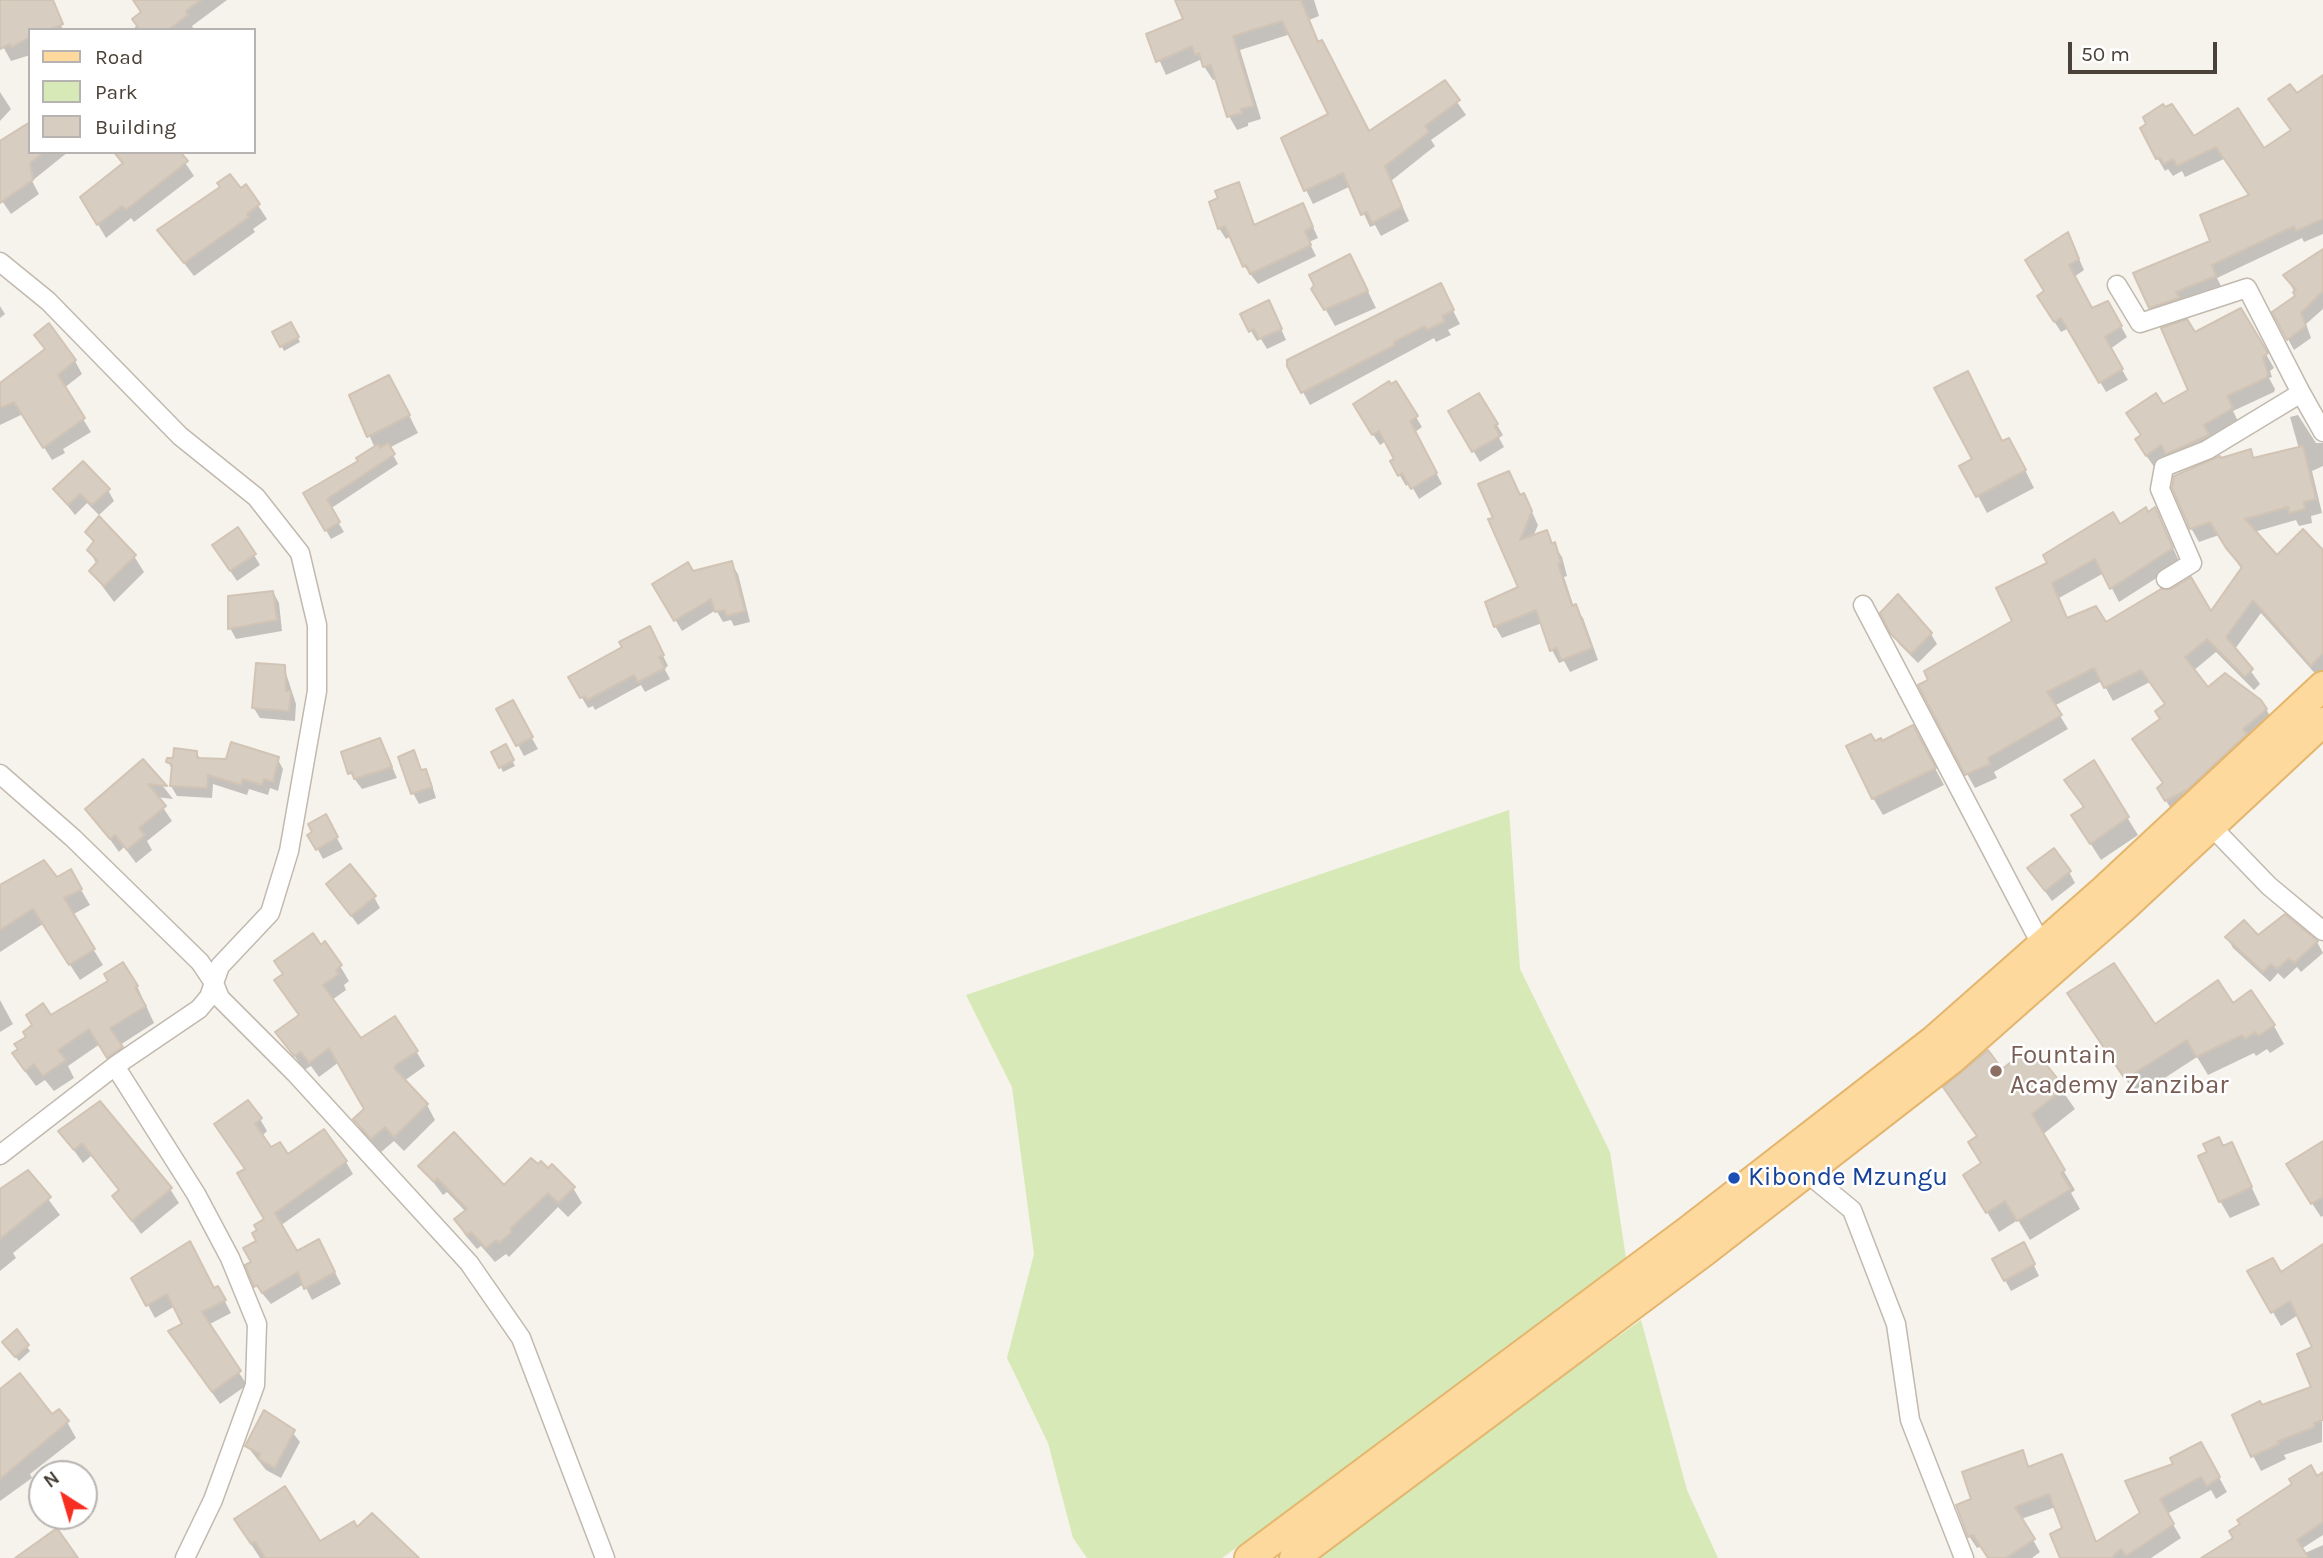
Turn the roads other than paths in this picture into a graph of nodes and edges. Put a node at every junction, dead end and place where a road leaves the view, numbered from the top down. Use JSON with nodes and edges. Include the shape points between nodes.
{"nodes":[{"id":1,"x":0,"y":262,"type":"edge"},
{"id":2,"x":2117,"y":285,"type":"dead end"},
{"id":3,"x":2301,"y":393,"type":"junction"},
{"id":4,"x":2323,"y":432,"type":"edge"},
{"id":5,"x":2166,"y":579,"type":"dead end"},
{"id":6,"x":1863,"y":605,"type":"dead end"},
{"id":7,"x":2323,"y":686,"type":"edge"},
{"id":8,"x":2323,"y":722,"type":"edge"},
{"id":9,"x":0,"y":774,"type":"edge"},
{"id":10,"x":2212,"y":827,"type":"junction"},
{"id":11,"x":2323,"y":931,"type":"edge"},
{"id":12,"x":2041,"y":944,"type":"junction"},
{"id":13,"x":214,"y":984,"type":"junction"},
{"id":14,"x":115,"y":1066,"type":"junction"},
{"id":15,"x":0,"y":1155,"type":"edge"},
{"id":16,"x":1807,"y":1173,"type":"junction"},
{"id":17,"x":1654,"y":1272,"type":"junction"},
{"id":18,"x":185,"y":1558,"type":"edge"},
{"id":19,"x":605,"y":1558,"type":"edge"},
{"id":20,"x":1250,"y":1558,"type":"edge"},
{"id":21,"x":1294,"y":1558,"type":"edge"},
{"id":22,"x":1964,"y":1558,"type":"edge"}],
"edges":[{"from":1,"to":13,"type":"street","via":[[48,301],[180,436],[256,496],[300,553],[317,625],[317,691],[289,851],[270,913],[217,970]]},
{"from":2,"to":3,"type":"street","via":[[2140,323],[2247,288]]},
{"from":3,"to":4,"type":"street"},
{"from":3,"to":5,"type":"street","via":[[2207,450],[2164,467],[2160,489],[2192,563]]},
{"from":6,"to":12,"type":"street"},
{"from":7,"to":12,"type":"main road"},
{"from":8,"to":10,"type":"main road"},
{"from":9,"to":13,"type":"street","via":[[73,838],[208,972]]},
{"from":10,"to":11,"type":"street","via":[[2269,886]]},
{"from":10,"to":16,"type":"main road","via":[[1951,1060]]},
{"from":12,"to":17,"type":"main road","via":[[1934,1040]]},
{"from":13,"to":14,"type":"street","via":[[200,1009]]},
{"from":13,"to":19,"type":"street","via":[[220,998],[469,1263],[521,1338]]},
{"from":14,"to":15,"type":"street"},
{"from":14,"to":18,"type":"street","via":[[196,1194],[230,1258],[257,1324],[255,1385],[213,1500]]},
{"from":16,"to":17,"type":"main road"},
{"from":16,"to":22,"type":"street","via":[[1852,1209],[1896,1324],[1910,1420]]},
{"from":17,"to":20,"type":"main road"},
{"from":17,"to":21,"type":"main road"}]}
